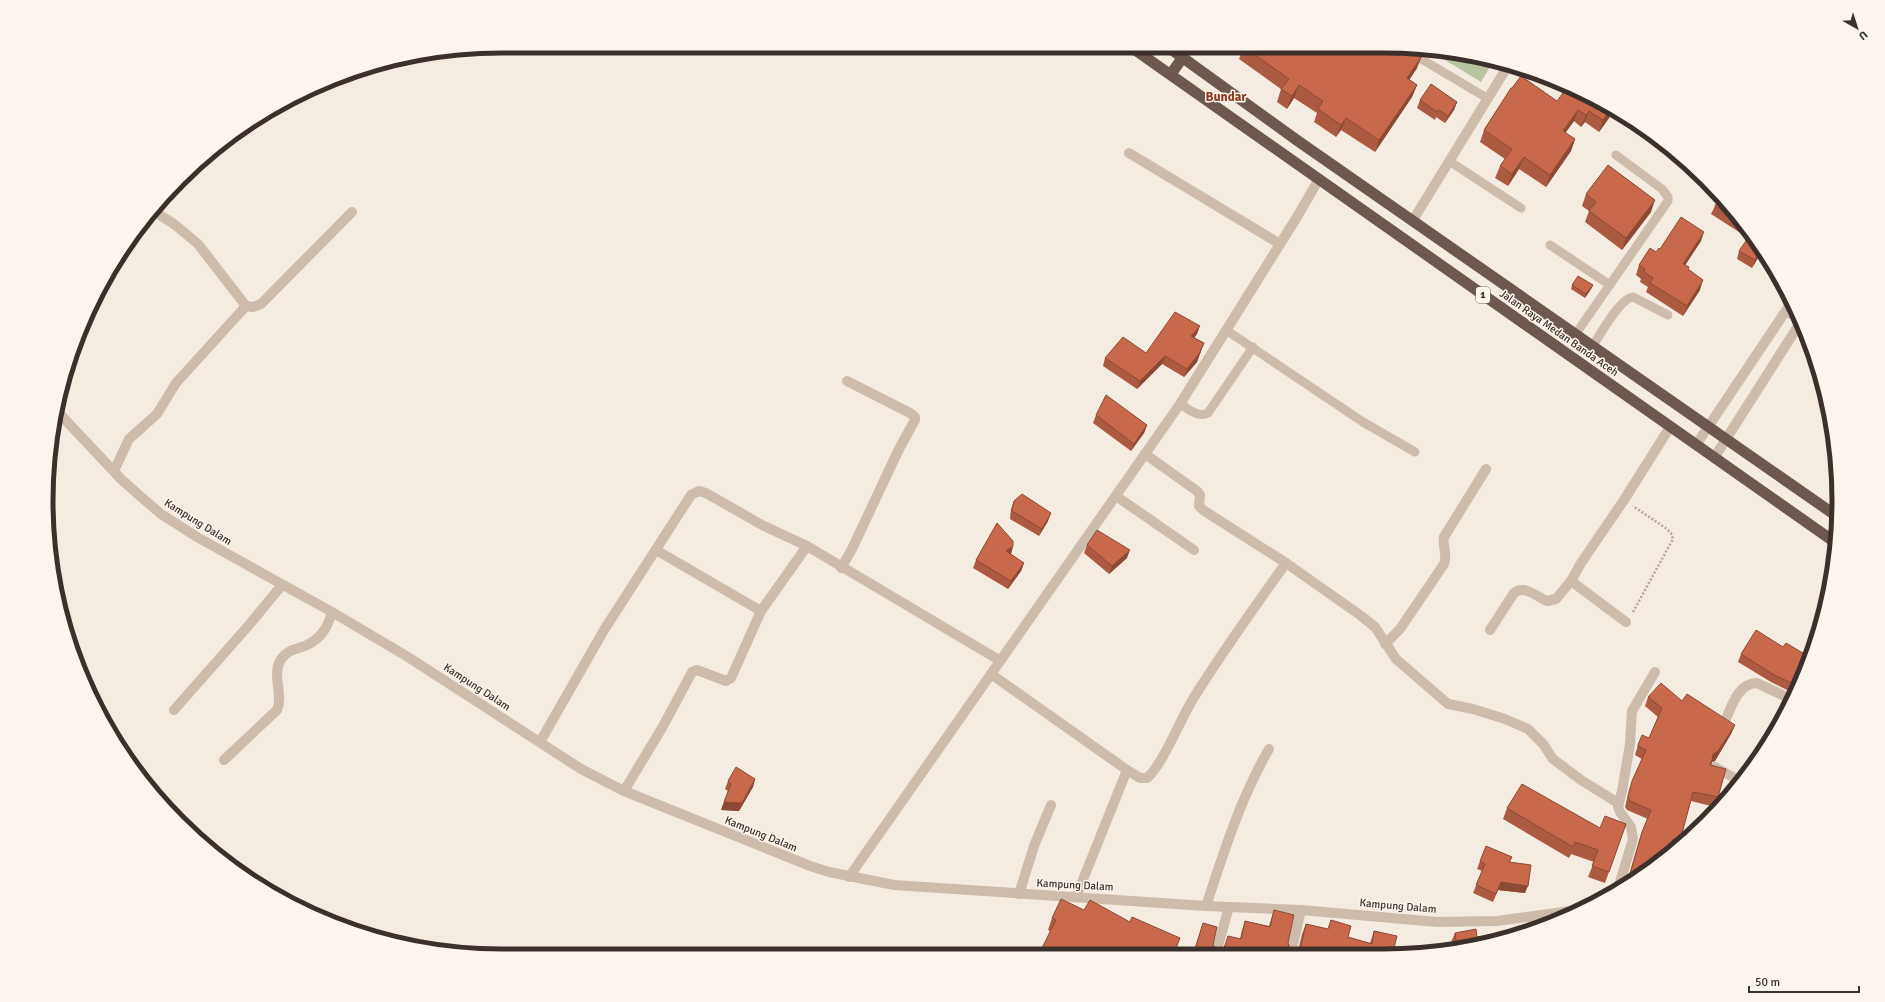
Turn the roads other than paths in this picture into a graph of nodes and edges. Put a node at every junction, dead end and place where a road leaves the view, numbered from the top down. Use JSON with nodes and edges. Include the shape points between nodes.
{"nodes":[{"id":1,"x":1140,"y":53,"type":"edge"},
{"id":2,"x":1185,"y":53,"type":"edge"},
{"id":3,"x":1187,"y":53,"type":"edge"},
{"id":4,"x":1413,"y":54,"type":"edge"},
{"id":5,"x":1505,"y":70,"type":"edge"},
{"id":6,"x":1171,"y":74,"type":"junction"},
{"id":7,"x":1487,"y":98,"type":"junction"},
{"id":8,"x":1129,"y":153,"type":"dead end"},
{"id":9,"x":1616,"y":155,"type":"dead end"},
{"id":10,"x":1449,"y":161,"type":"junction"},
{"id":11,"x":1318,"y":179,"type":"junction"},
{"id":12,"x":1521,"y":208,"type":"dead end"},
{"id":13,"x":352,"y":212,"type":"dead end"},
{"id":14,"x":158,"y":214,"type":"edge"},
{"id":15,"x":1413,"y":220,"type":"junction"},
{"id":16,"x":1280,"y":244,"type":"junction"},
{"id":17,"x":1550,"y":245,"type":"dead end"},
{"id":18,"x":1610,"y":285,"type":"junction"},
{"id":19,"x":246,"y":306,"type":"junction"},
{"id":20,"x":1788,"y":308,"type":"edge"},
{"id":21,"x":1668,"y":315,"type":"dead end"},
{"id":22,"x":1797,"y":328,"type":"edge"},
{"id":23,"x":1226,"y":330,"type":"junction"},
{"id":24,"x":1575,"y":335,"type":"junction"},
{"id":25,"x":1253,"y":347,"type":"junction"},
{"id":26,"x":1592,"y":347,"type":"junction"},
{"id":27,"x":847,"y":381,"type":"dead end"},
{"id":28,"x":1180,"y":404,"type":"junction"},
{"id":29,"x":62,"y":415,"type":"edge"},
{"id":30,"x":1670,"y":427,"type":"junction"},
{"id":31,"x":1708,"y":427,"type":"junction"},
{"id":32,"x":1727,"y":439,"type":"junction"},
{"id":33,"x":1696,"y":445,"type":"junction"},
{"id":34,"x":1415,"y":452,"type":"dead end"},
{"id":35,"x":1145,"y":454,"type":"junction"},
{"id":36,"x":1714,"y":458,"type":"junction"},
{"id":37,"x":1486,"y":469,"type":"dead end"},
{"id":38,"x":114,"y":471,"type":"junction"},
{"id":39,"x":1116,"y":496,"type":"junction"},
{"id":40,"x":1832,"y":513,"type":"edge"},
{"id":41,"x":1830,"y":539,"type":"edge"},
{"id":42,"x":807,"y":546,"type":"junction"},
{"id":43,"x":656,"y":550,"type":"junction"},
{"id":44,"x":1194,"y":550,"type":"dead end"},
{"id":45,"x":1286,"y":563,"type":"junction"},
{"id":46,"x":841,"y":568,"type":"junction"},
{"id":47,"x":1571,"y":581,"type":"junction"},
{"id":48,"x":282,"y":585,"type":"junction"},
{"id":49,"x":761,"y":611,"type":"junction"},
{"id":50,"x":332,"y":612,"type":"junction"},
{"id":51,"x":1626,"y":622,"type":"road end"},
{"id":52,"x":1490,"y":630,"type":"dead end"},
{"id":53,"x":1385,"y":644,"type":"junction"},
{"id":54,"x":999,"y":660,"type":"junction"},
{"id":55,"x":1655,"y":672,"type":"dead end"},
{"id":56,"x":992,"y":674,"type":"junction"},
{"id":57,"x":1787,"y":697,"type":"edge"},
{"id":58,"x":174,"y":710,"type":"dead end"},
{"id":59,"x":1725,"y":721,"type":"edge"},
{"id":60,"x":540,"y":742,"type":"junction"},
{"id":61,"x":1269,"y":749,"type":"dead end"},
{"id":62,"x":224,"y":760,"type":"dead end"},
{"id":63,"x":1715,"y":767,"type":"edge"},
{"id":64,"x":1127,"y":770,"type":"junction"},
{"id":65,"x":1736,"y":778,"type":"edge"},
{"id":66,"x":624,"y":791,"type":"junction"},
{"id":67,"x":1618,"y":803,"type":"junction"},
{"id":68,"x":1051,"y":805,"type":"dead end"},
{"id":69,"x":849,"y":877,"type":"junction"},
{"id":70,"x":1620,"y":881,"type":"edge"},
{"id":71,"x":1019,"y":894,"type":"junction"},
{"id":72,"x":1076,"y":896,"type":"junction"},
{"id":73,"x":1206,"y":906,"type":"junction"},
{"id":74,"x":1229,"y":907,"type":"junction"},
{"id":75,"x":1300,"y":910,"type":"junction"},
{"id":76,"x":1561,"y":912,"type":"edge"},
{"id":77,"x":1217,"y":949,"type":"edge"},
{"id":78,"x":1292,"y":949,"type":"edge"}],
"edges":[{"from":1,"to":6,"type":"highway","name":"Jalan Raya Medan Banda Aceh","number":"1"},
{"from":2,"to":6,"type":"highway"},
{"from":3,"to":15,"type":"highway","name":"Jalan Raya Medan Banda Aceh","number":"1","via":[[1298,141]]},
{"from":4,"to":7,"type":"lane"},
{"from":5,"to":7,"type":"street"},
{"from":6,"to":11,"type":"highway","name":"Jalan Raya Medan Banda Aceh","number":"1"},
{"from":7,"to":10,"type":"street"},
{"from":8,"to":16,"type":"street"},
{"from":9,"to":18,"type":"lane","via":[[1662,189],[1668,197],[1666,206]]},
{"from":10,"to":12,"type":"lane"},
{"from":10,"to":15,"type":"street"},
{"from":11,"to":16,"type":"street"},
{"from":11,"to":30,"type":"highway","name":"Jalan Raya Medan Banda Aceh","number":"1"},
{"from":13,"to":19,"type":"street","via":[[261,304]]},
{"from":14,"to":19,"type":"street","via":[[198,244]]},
{"from":15,"to":24,"type":"highway","name":"Jalan Raya Medan Banda Aceh","number":"1"},
{"from":16,"to":23,"type":"street"},
{"from":17,"to":18,"type":"lane"},
{"from":18,"to":24,"type":"lane"},
{"from":19,"to":38,"type":"street","via":[[176,383],[157,414],[129,439]]},
{"from":20,"to":31,"type":"street"},
{"from":21,"to":26,"type":"lane","via":[[1630,297],[1619,307]]},
{"from":22,"to":32,"type":"street"},
{"from":23,"to":25,"type":"lane"},
{"from":23,"to":28,"type":"street"},
{"from":24,"to":26,"type":"highway","name":"Jalan Raya Medan Banda Aceh","number":"1"},
{"from":25,"to":28,"type":"lane","via":[[1208,413],[1198,414]]},
{"from":25,"to":34,"type":"lane","via":[[1363,422]]},
{"from":26,"to":31,"type":"highway","name":"Jalan Raya Medan Banda Aceh","number":"1"},
{"from":27,"to":46,"type":"street","via":[[910,412],[915,420]]},
{"from":28,"to":35,"type":"street"},
{"from":29,"to":38,"type":"street","name":"Kampung Dalam"},
{"from":30,"to":33,"type":"highway","name":"Jalan Raya Medan Banda Aceh","number":"1"},
{"from":30,"to":47,"type":"street"},
{"from":31,"to":32,"type":"highway","name":"Jalan Raya Medan Banda Aceh","number":"1"},
{"from":31,"to":33,"type":"street"},
{"from":32,"to":36,"type":"street"},
{"from":32,"to":40,"type":"highway","name":"Jalan Raya Medan Banda Aceh","number":"1"},
{"from":33,"to":36,"type":"highway","name":"Jalan Raya Medan Banda Aceh","number":"1"},
{"from":35,"to":39,"type":"street"},
{"from":35,"to":45,"type":"street","via":[[1197,491],[1200,495],[1199,506],[1203,510]]},
{"from":36,"to":41,"type":"highway","name":"Jalan Raya Medan Banda Aceh","number":"1"},
{"from":37,"to":53,"type":"street","via":[[1444,537],[1444,564],[1400,629]]},
{"from":38,"to":48,"type":"street","name":"Kampung Dalam","via":[[161,514]]},
{"from":39,"to":44,"type":"street"},
{"from":39,"to":54,"type":"street"},
{"from":42,"to":43,"type":"street","via":[[762,525],[716,497],[698,491],[691,495]]},
{"from":42,"to":46,"type":"street"},
{"from":42,"to":49,"type":"street"},
{"from":43,"to":49,"type":"street"},
{"from":43,"to":60,"type":"street","via":[[604,630]]},
{"from":45,"to":53,"type":"street","via":[[1360,614],[1378,631]]},
{"from":45,"to":64,"type":"street","via":[[1232,637],[1152,772],[1144,779]]},
{"from":46,"to":54,"type":"street"},
{"from":47,"to":51,"type":"street"},
{"from":47,"to":52,"type":"street","via":[[1556,599],[1550,602],[1524,589],[1516,591]]},
{"from":48,"to":50,"type":"street","name":"Kampung Dalam"},
{"from":48,"to":58,"type":"street"},
{"from":49,"to":66,"type":"street","via":[[728,680],[697,670],[692,672]]},
{"from":50,"to":60,"type":"street","name":"Kampung Dalam","via":[[408,657]]},
{"from":50,"to":62,"type":"street","via":[[326,630],[308,645],[295,648],[281,660],[277,674],[277,710]]},
{"from":53,"to":67,"type":"street","via":[[1400,663],[1448,704],[1505,719],[1528,729],[1553,759]]},
{"from":54,"to":56,"type":"street"},
{"from":55,"to":67,"type":"street","via":[[1632,711],[1630,744]]},
{"from":56,"to":64,"type":"street"},
{"from":56,"to":69,"type":"street"},
{"from":57,"to":59,"type":"street","via":[[1752,683],[1738,694]]},
{"from":60,"to":66,"type":"street","name":"Kampung Dalam"},
{"from":61,"to":73,"type":"street","via":[[1247,789]]},
{"from":63,"to":65,"type":"street"},
{"from":64,"to":72,"type":"street"},
{"from":66,"to":69,"type":"street","name":"Kampung Dalam","via":[[810,866]]},
{"from":67,"to":70,"type":"street","via":[[1618,810],[1632,830],[1633,839]]},
{"from":68,"to":71,"type":"street","via":[[1034,846]]},
{"from":69,"to":71,"type":"street","name":"Kampung Dalam","via":[[894,885]]},
{"from":71,"to":72,"type":"street","name":"Kampung Dalam"},
{"from":72,"to":73,"type":"street","name":"Kampung Dalam"},
{"from":73,"to":74,"type":"street","name":"Kampung Dalam"},
{"from":74,"to":75,"type":"street","name":"Kampung Dalam"},
{"from":74,"to":77,"type":"street"},
{"from":75,"to":76,"type":"street","name":"Kampung Dalam","via":[[1437,922],[1497,921]]},
{"from":75,"to":78,"type":"street"}]}
